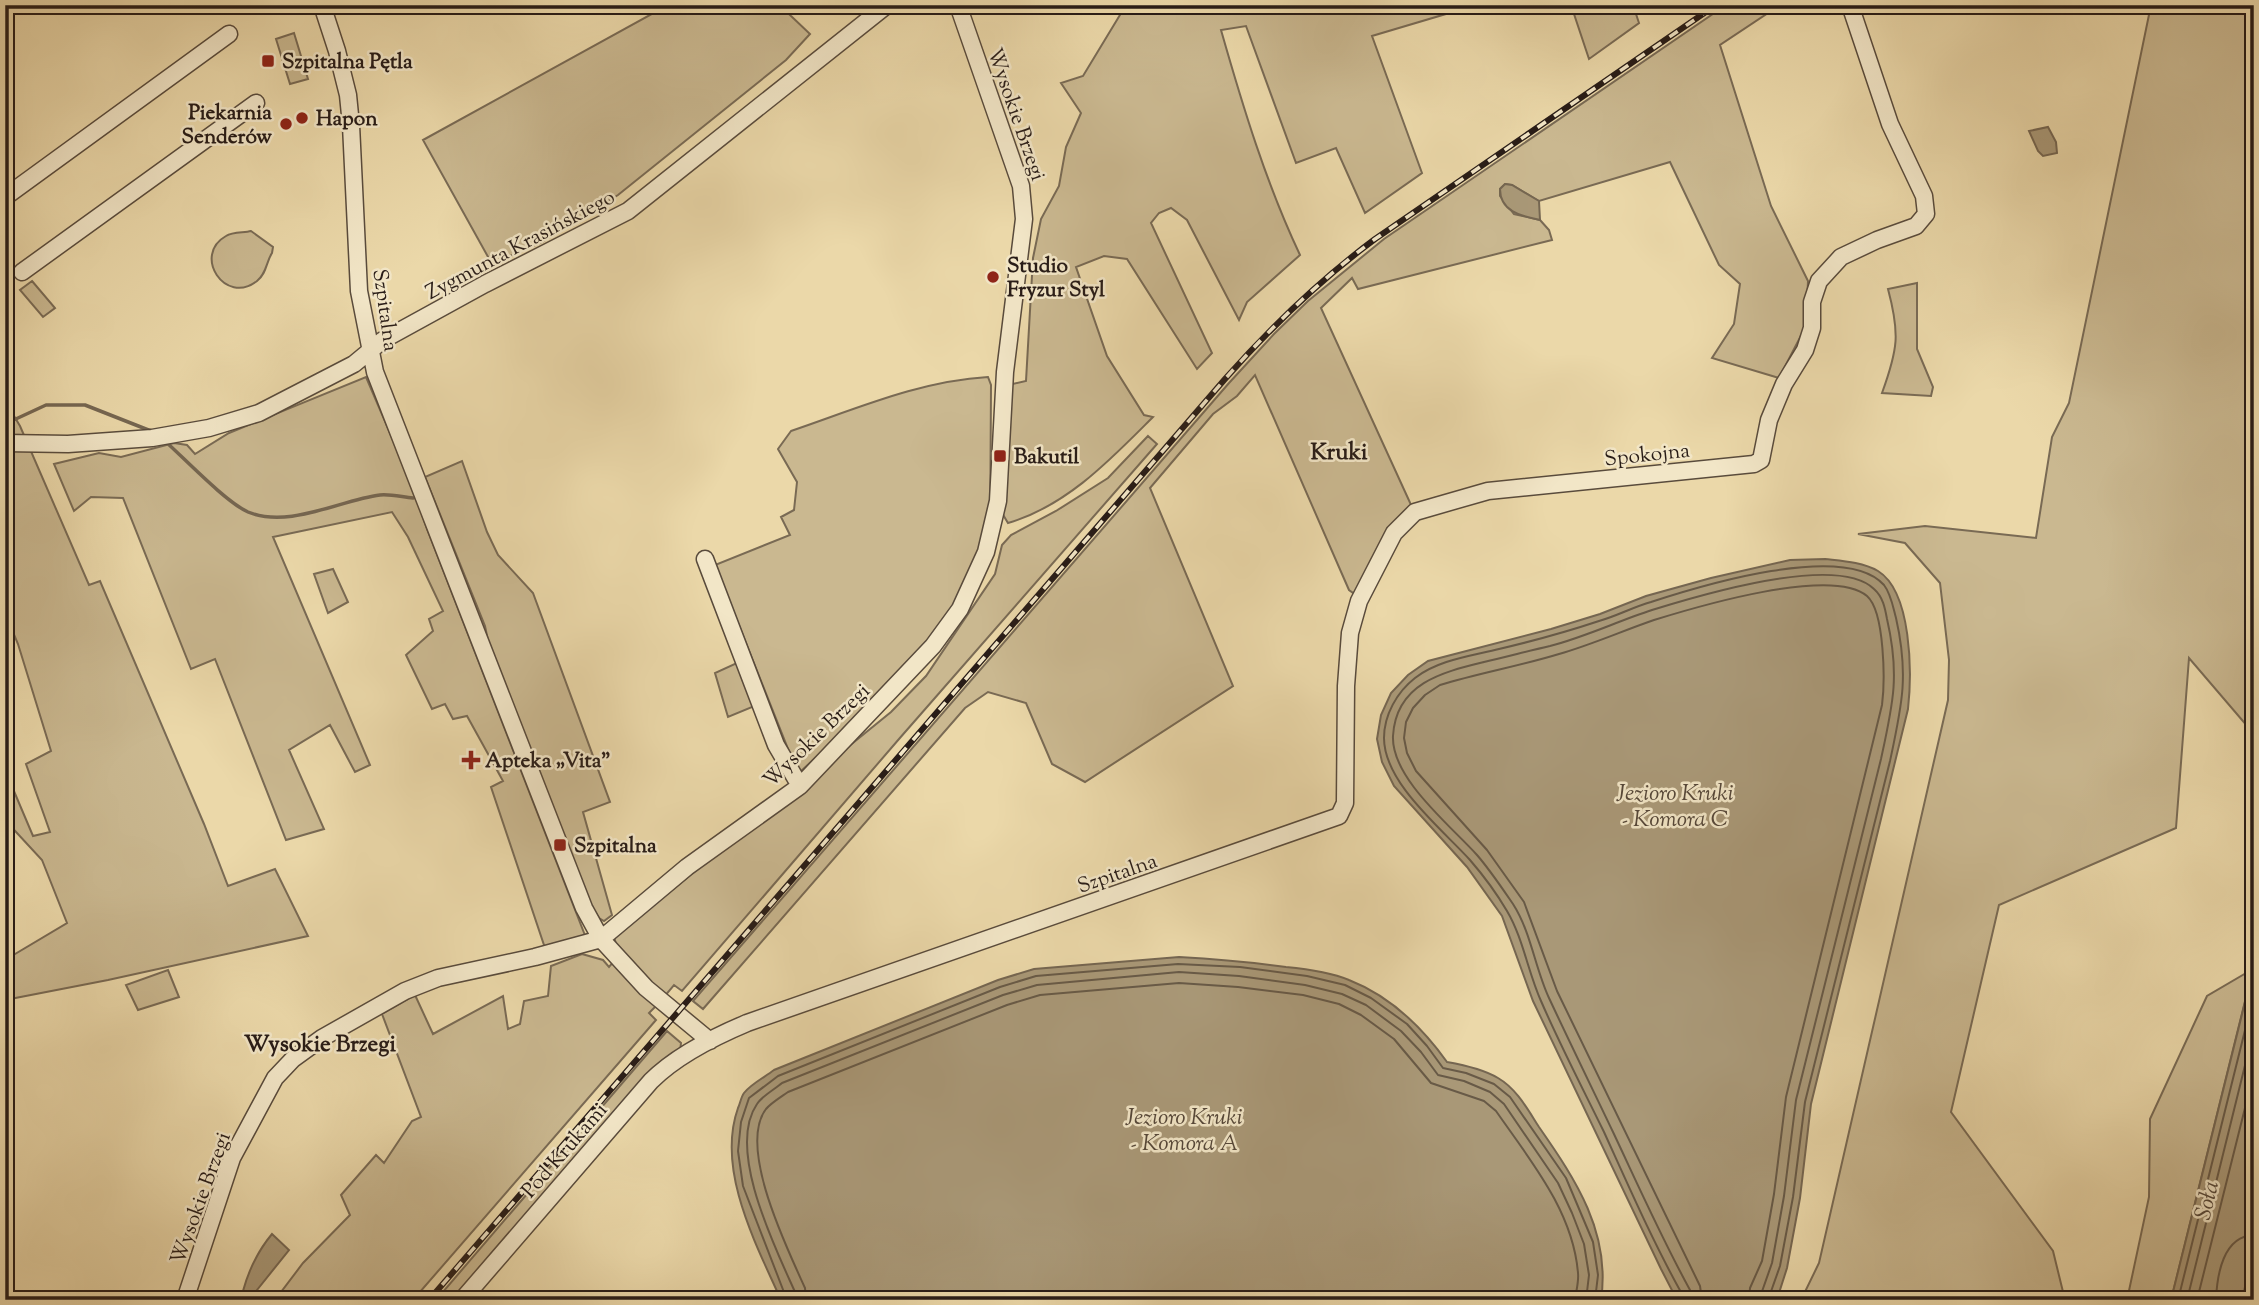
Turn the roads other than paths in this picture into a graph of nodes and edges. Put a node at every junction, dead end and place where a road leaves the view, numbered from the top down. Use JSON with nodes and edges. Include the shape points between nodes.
{"nodes":[{"id":1,"x":322,"y":5,"type":"edge"},
{"id":2,"x":887,"y":5,"type":"edge"},
{"id":3,"x":958,"y":5,"type":"edge"},
{"id":4,"x":1850,"y":5,"type":"edge"},
{"id":5,"x":229,"y":34,"type":"dead end"},
{"id":6,"x":256,"y":103,"type":"dead end"},
{"id":7,"x":5,"y":197,"type":"edge"},
{"id":8,"x":22,"y":272,"type":"dead end"},
{"id":9,"x":370,"y":350,"type":"junction"},
{"id":10,"x":5,"y":443,"type":"edge"},
{"id":11,"x":705,"y":559,"type":"dead end"},
{"id":12,"x":800,"y":786,"type":"junction"},
{"id":13,"x":1339,"y":816,"type":"joint"},
{"id":14,"x":601,"y":939,"type":"junction"},
{"id":15,"x":710,"y":1041,"type":"junction"},
{"id":16,"x":185,"y":1300,"type":"edge"},
{"id":17,"x":462,"y":1300,"type":"edge"}],
"edges":[{"from":1,"to":9,"type":"street","name":"Szpitalna","via":[[348,94],[359,291]]},
{"from":2,"to":9,"type":"street","name":"Zygmunta Krasińskiego","via":[[628,211],[485,284]]},
{"from":3,"to":12,"type":"street","name":"Wysokie Brzegi","via":[[1024,203],[993,527],[972,587],[947,629]]},
{"from":4,"to":13,"type":"street","name":"Spokojna","via":[[1890,124],[1924,196],[1926,214],[1916,226],[1841,257],[1819,281],[1805,350],[1784,384],[1761,460],[1488,491],[1415,512],[1394,533],[1360,601],[1350,633],[1345,803]]},
{"from":5,"to":7,"type":"street"},
{"from":6,"to":8,"type":"street"},
{"from":9,"to":10,"type":"street","name":"Zygmunta Krasińskiego","via":[[258,413],[209,428],[140,439]]},
{"from":9,"to":14,"type":"street","name":"Szpitalna","via":[[584,908]]},
{"from":11,"to":12,"type":"street","via":[[776,745]]},
{"from":12,"to":14,"type":"street","name":"Wysokie Brzegi","via":[[687,867]]},
{"from":13,"to":15,"type":"street","name":"Szpitalna","via":[[747,1023]]},
{"from":14,"to":15,"type":"street","name":"Szpitalna","via":[[646,988]]},
{"from":14,"to":16,"type":"street","name":"Wysokie Brzegi","via":[[405,990],[293,1059],[275,1078],[232,1158]]},
{"from":15,"to":17,"type":"street","name":"Pod Krukami","via":[[651,1081]]}]}
